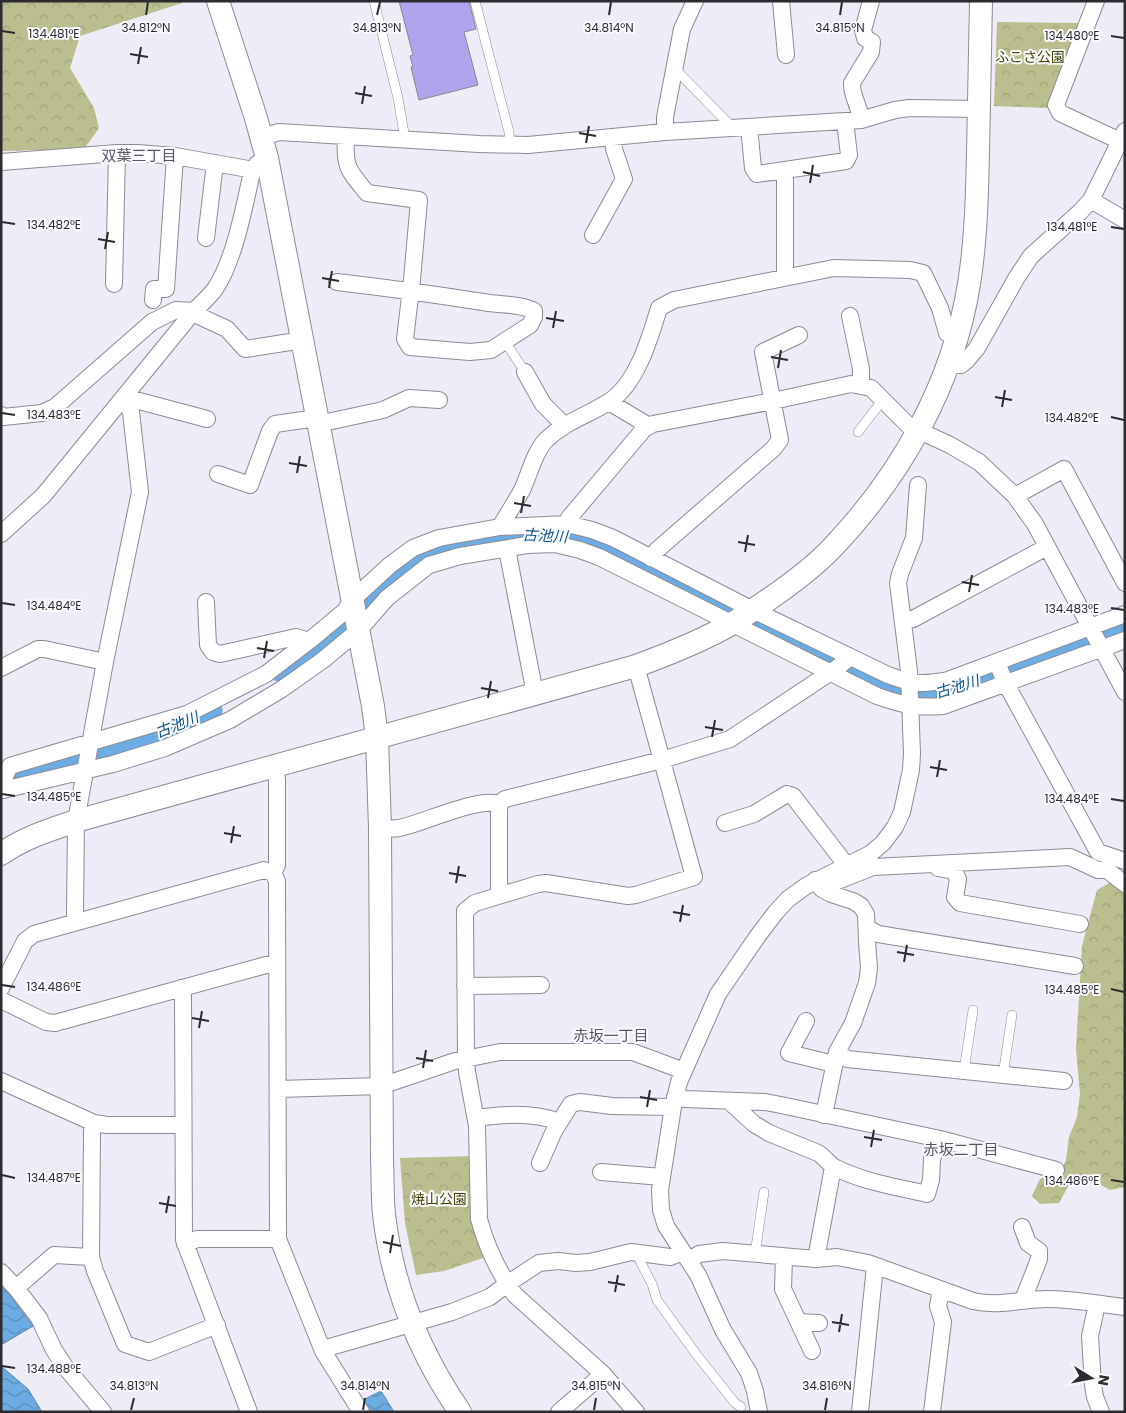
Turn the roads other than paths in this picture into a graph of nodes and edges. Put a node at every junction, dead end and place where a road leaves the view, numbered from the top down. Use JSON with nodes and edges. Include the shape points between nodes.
{"nodes":[{"id":1,"x":218,"y":1,"type":"edge"},
{"id":2,"x":374,"y":1,"type":"edge"},
{"id":3,"x":475,"y":1,"type":"edge"},
{"id":4,"x":695,"y":1,"type":"edge"},
{"id":5,"x":781,"y":1,"type":"edge"},
{"id":6,"x":871,"y":1,"type":"edge"},
{"id":7,"x":981,"y":1,"type":"edge"},
{"id":8,"x":1096,"y":1,"type":"edge"},
{"id":9,"x":786,"y":55,"type":"dead end"},
{"id":10,"x":675,"y":69,"type":"junction"},
{"id":11,"x":979,"y":109,"type":"junction"},
{"id":12,"x":853,"y":120,"type":"junction"},
{"id":13,"x":741,"y":128,"type":"junction"},
{"id":14,"x":665,"y":132,"type":"junction"},
{"id":15,"x":346,"y":136,"type":"junction"},
{"id":16,"x":1122,"y":136,"type":"edge"},
{"id":17,"x":614,"y":137,"type":"junction"},
{"id":18,"x":406,"y":139,"type":"junction"},
{"id":19,"x":510,"y":145,"type":"junction"},
{"id":20,"x":117,"y":153,"type":"junction"},
{"id":21,"x":260,"y":155,"type":"junction"},
{"id":22,"x":175,"y":156,"type":"junction"},
{"id":23,"x":1,"y":162,"type":"edge"},
{"id":24,"x":215,"y":163,"type":"junction"},
{"id":25,"x":785,"y":170,"type":"junction"},
{"id":26,"x":1091,"y":200,"type":"junction"},
{"id":27,"x":1125,"y":220,"type":"edge"},
{"id":28,"x":593,"y":235,"type":"dead end"},
{"id":29,"x":206,"y":238,"type":"dead end"},
{"id":30,"x":785,"y":277,"type":"junction"},
{"id":31,"x":337,"y":282,"type":"dead end"},
{"id":32,"x":114,"y":284,"type":"dead end"},
{"id":33,"x":410,"y":290,"type":"junction"},
{"id":34,"x":154,"y":300,"type":"dead end"},
{"id":35,"x":194,"y":311,"type":"junction"},
{"id":36,"x":850,"y":316,"type":"dead end"},
{"id":37,"x":800,"y":335,"type":"dead end"},
{"id":38,"x":957,"y":337,"type":"junction"},
{"id":39,"x":303,"y":340,"type":"junction"},
{"id":40,"x":508,"y":346,"type":"dead end"},
{"id":41,"x":948,"y":365,"type":"junction"},
{"id":42,"x":525,"y":372,"type":"joint"},
{"id":43,"x":861,"y":385,"type":"junction"},
{"id":44,"x":124,"y":397,"type":"junction"},
{"id":45,"x":439,"y":400,"type":"dead end"},
{"id":46,"x":773,"y":401,"type":"junction"},
{"id":47,"x":882,"y":401,"type":"junction"},
{"id":48,"x":609,"y":402,"type":"junction"},
{"id":49,"x":1,"y":416,"type":"edge"},
{"id":50,"x":207,"y":420,"type":"dead end"},
{"id":51,"x":318,"y":421,"type":"junction"},
{"id":52,"x":649,"y":426,"type":"junction"},
{"id":53,"x":563,"y":427,"type":"junction"},
{"id":54,"x":918,"y":431,"type":"junction"},
{"id":55,"x":858,"y":432,"type":"dead end"},
{"id":56,"x":218,"y":474,"type":"dead end"},
{"id":57,"x":918,"y":485,"type":"dead end"},
{"id":58,"x":1015,"y":496,"type":"junction"},
{"id":59,"x":567,"y":524,"type":"junction"},
{"id":60,"x":500,"y":527,"type":"junction"},
{"id":61,"x":1,"y":534,"type":"edge"},
{"id":62,"x":1047,"y":547,"type":"junction"},
{"id":63,"x":507,"y":548,"type":"junction"},
{"id":64,"x":645,"y":557,"type":"junction"},
{"id":65,"x":628,"y":571,"type":"junction"},
{"id":66,"x":1125,"y":583,"type":"edge"},
{"id":67,"x":353,"y":599,"type":"junction"},
{"id":68,"x":206,"y":602,"type":"dead end"},
{"id":69,"x":753,"y":610,"type":"junction"},
{"id":70,"x":1125,"y":614,"type":"edge"},
{"id":71,"x":904,"y":620,"type":"junction"},
{"id":72,"x":731,"y":624,"type":"junction"},
{"id":73,"x":359,"y":630,"type":"junction"},
{"id":74,"x":1096,"y":638,"type":"junction"},
{"id":75,"x":1125,"y":640,"type":"edge"},
{"id":76,"x":309,"y":641,"type":"junction"},
{"id":77,"x":848,"y":658,"type":"junction"},
{"id":78,"x":105,"y":662,"type":"junction"},
{"id":79,"x":636,"y":666,"type":"junction"},
{"id":80,"x":1,"y":668,"type":"edge"},
{"id":81,"x":832,"y":672,"type":"junction"},
{"id":82,"x":1001,"y":673,"type":"junction"},
{"id":83,"x":1125,"y":692,"type":"edge"},
{"id":84,"x":535,"y":694,"type":"junction"},
{"id":85,"x":910,"y":695,"type":"junction"},
{"id":86,"x":377,"y":738,"type":"junction"},
{"id":87,"x":87,"y":758,"type":"junction"},
{"id":88,"x":662,"y":760,"type":"junction"},
{"id":89,"x":275,"y":767,"type":"junction"},
{"id":90,"x":3,"y":785,"type":"edge"},
{"id":91,"x":499,"y":804,"type":"junction"},
{"id":92,"x":76,"y":821,"type":"junction"},
{"id":93,"x":725,"y":823,"type":"dead end"},
{"id":94,"x":380,"y":828,"type":"junction"},
{"id":95,"x":1,"y":854,"type":"edge"},
{"id":96,"x":1125,"y":861,"type":"edge"},
{"id":97,"x":918,"y":865,"type":"junction"},
{"id":98,"x":846,"y":866,"type":"junction"},
{"id":99,"x":274,"y":873,"type":"junction"},
{"id":100,"x":1125,"y":884,"type":"edge"},
{"id":101,"x":819,"y":885,"type":"junction"},
{"id":102,"x":501,"y":895,"type":"junction"},
{"id":103,"x":76,"y":922,"type":"junction"},
{"id":104,"x":1080,"y":924,"type":"dead end"},
{"id":105,"x":868,"y":928,"type":"junction"},
{"id":106,"x":276,"y":964,"type":"junction"},
{"id":107,"x":1075,"y":966,"type":"dead end"},
{"id":108,"x":541,"y":985,"type":"dead end"},
{"id":109,"x":465,"y":986,"type":"junction"},
{"id":110,"x":1,"y":988,"type":"edge"},
{"id":111,"x":181,"y":988,"type":"junction"},
{"id":112,"x":1,"y":1000,"type":"edge"},
{"id":113,"x":973,"y":1010,"type":"dead end"},
{"id":114,"x":1012,"y":1015,"type":"dead end"},
{"id":115,"x":806,"y":1021,"type":"dead end"},
{"id":116,"x":466,"y":1058,"type":"junction"},
{"id":117,"x":836,"y":1058,"type":"junction"},
{"id":118,"x":684,"y":1070,"type":"junction"},
{"id":119,"x":964,"y":1071,"type":"junction"},
{"id":120,"x":1003,"y":1075,"type":"junction"},
{"id":121,"x":1,"y":1081,"type":"edge"},
{"id":122,"x":1064,"y":1081,"type":"dead end"},
{"id":123,"x":382,"y":1086,"type":"junction"},
{"id":124,"x":278,"y":1088,"type":"junction"},
{"id":125,"x":730,"y":1101,"type":"junction"},
{"id":126,"x":674,"y":1102,"type":"junction"},
{"id":127,"x":824,"y":1115,"type":"junction"},
{"id":128,"x":476,"y":1118,"type":"junction"},
{"id":129,"x":559,"y":1122,"type":"junction"},
{"id":130,"x":94,"y":1123,"type":"junction"},
{"id":131,"x":182,"y":1125,"type":"junction"},
{"id":132,"x":940,"y":1140,"type":"junction"},
{"id":133,"x":540,"y":1163,"type":"dead end"},
{"id":134,"x":833,"y":1167,"type":"junction"},
{"id":135,"x":1056,"y":1170,"type":"dead end"},
{"id":136,"x":601,"y":1172,"type":"dead end"},
{"id":137,"x":662,"y":1176,"type":"junction"},
{"id":138,"x":764,"y":1192,"type":"dead end"},
{"id":139,"x":1022,"y":1226,"type":"dead end"},
{"id":140,"x":278,"y":1239,"type":"junction"},
{"id":141,"x":185,"y":1244,"type":"junction"},
{"id":142,"x":641,"y":1252,"type":"junction"},
{"id":143,"x":754,"y":1254,"type":"junction"},
{"id":144,"x":686,"y":1256,"type":"junction"},
{"id":145,"x":91,"y":1257,"type":"junction"},
{"id":146,"x":784,"y":1257,"type":"junction"},
{"id":147,"x":816,"y":1259,"type":"junction"},
{"id":148,"x":875,"y":1266,"type":"junction"},
{"id":149,"x":1,"y":1272,"type":"edge"},
{"id":150,"x":507,"y":1284,"type":"junction"},
{"id":151,"x":16,"y":1288,"type":"junction"},
{"id":152,"x":941,"y":1290,"type":"junction"},
{"id":153,"x":1023,"y":1300,"type":"junction"},
{"id":154,"x":1097,"y":1304,"type":"junction"},
{"id":155,"x":1125,"y":1307,"type":"edge"},
{"id":156,"x":799,"y":1322,"type":"junction"},
{"id":157,"x":819,"y":1323,"type":"dead end"},
{"id":158,"x":411,"y":1324,"type":"junction"},
{"id":159,"x":217,"y":1325,"type":"junction"},
{"id":160,"x":323,"y":1351,"type":"junction"},
{"id":161,"x":812,"y":1351,"type":"dead end"},
{"id":162,"x":603,"y":1374,"type":"junction"},
{"id":163,"x":741,"y":1407,"type":"dead end"},
{"id":164,"x":103,"y":1412,"type":"edge"},
{"id":165,"x":249,"y":1412,"type":"edge"},
{"id":166,"x":361,"y":1412,"type":"edge"},
{"id":167,"x":460,"y":1412,"type":"edge"},
{"id":168,"x":559,"y":1412,"type":"edge"},
{"id":169,"x":636,"y":1412,"type":"edge"},
{"id":170,"x":759,"y":1412,"type":"edge"},
{"id":171,"x":860,"y":1412,"type":"edge"},
{"id":172,"x":932,"y":1412,"type":"edge"},
{"id":173,"x":1101,"y":1412,"type":"edge"}],
"edges":[{"from":1,"to":21,"type":"street"},
{"from":2,"to":18,"type":"lane"},
{"from":3,"to":19,"type":"lane"},
{"from":4,"to":10,"type":"street","via":[[682,29]]},
{"from":5,"to":9,"type":"street"},
{"from":6,"to":12,"type":"street","via":[[863,30],[865,38],[872,42],[871,52],[852,83],[860,112]]},
{"from":7,"to":11,"type":"street"},
{"from":8,"to":16,"type":"street","via":[[1056,106],[1060,113]]},
{"from":10,"to":13,"type":"lane"},
{"from":10,"to":14,"type":"street"},
{"from":11,"to":12,"type":"street","via":[[909,108]]},
{"from":11,"to":38,"type":"street","via":[[975,236],[969,285]]},
{"from":12,"to":13,"type":"street"},
{"from":12,"to":25,"type":"street","via":[[846,161]]},
{"from":13,"to":14,"type":"street"},
{"from":13,"to":25,"type":"street","via":[[753,168],[758,174]]},
{"from":14,"to":17,"type":"street"},
{"from":15,"to":18,"type":"street"},
{"from":15,"to":21,"type":"street","via":[[279,132]]},
{"from":15,"to":33,"type":"street","via":[[344,157],[349,172],[367,193],[419,200]]},
{"from":16,"to":26,"type":"street"},
{"from":17,"to":19,"type":"street"},
{"from":17,"to":28,"type":"street","via":[[614,149],[624,180]]},
{"from":18,"to":19,"type":"street"},
{"from":20,"to":22,"type":"street"},
{"from":20,"to":23,"type":"street"},
{"from":20,"to":32,"type":"street"},
{"from":21,"to":24,"type":"street","via":[[248,169]]},
{"from":21,"to":35,"type":"street","via":[[222,277]]},
{"from":21,"to":39,"type":"street"},
{"from":22,"to":24,"type":"street"},
{"from":22,"to":34,"type":"street","via":[[166,289],[154,288]]},
{"from":24,"to":29,"type":"street"},
{"from":25,"to":30,"type":"street"},
{"from":26,"to":27,"type":"street"},
{"from":26,"to":41,"type":"street","via":[[1031,256],[967,360],[961,365]]},
{"from":30,"to":38,"type":"street","via":[[834,268],[923,273],[940,308],[947,333]]},
{"from":30,"to":48,"type":"street","via":[[674,300],[659,308],[633,376],[626,388]]},
{"from":31,"to":33,"type":"street"},
{"from":33,"to":33,"type":"street","via":[[405,339],[410,347],[470,352],[492,350],[530,325],[534,317],[534,311],[527,307]]},
{"from":35,"to":39,"type":"street","via":[[227,329],[245,349]]},
{"from":35,"to":44,"type":"street"},
{"from":35,"to":49,"type":"street","via":[[176,310],[152,322],[55,407],[42,413]]},
{"from":36,"to":43,"type":"street","via":[[862,369]]},
{"from":37,"to":46,"type":"street","via":[[763,352]]},
{"from":38,"to":41,"type":"street"},
{"from":39,"to":51,"type":"street"},
{"from":40,"to":42,"type":"lane"},
{"from":41,"to":54,"type":"street"},
{"from":42,"to":53,"type":"street","via":[[542,404]]},
{"from":43,"to":46,"type":"street","via":[[852,384]]},
{"from":43,"to":47,"type":"street","via":[[871,388]]},
{"from":44,"to":50,"type":"street"},
{"from":44,"to":61,"type":"street","via":[[43,496]]},
{"from":44,"to":78,"type":"street","via":[[131,412],[140,492]]},
{"from":45,"to":51,"type":"street","via":[[413,397],[383,410]]},
{"from":46,"to":52,"type":"street"},
{"from":46,"to":64,"type":"street","via":[[780,440],[773,450]]},
{"from":47,"to":54,"type":"street"},
{"from":47,"to":55,"type":"lane"},
{"from":48,"to":52,"type":"street"},
{"from":48,"to":53,"type":"street"},
{"from":51,"to":56,"type":"street","via":[[274,424],[250,485]]},
{"from":51,"to":67,"type":"street"},
{"from":52,"to":59,"type":"street"},
{"from":53,"to":60,"type":"street","via":[[546,440]]},
{"from":54,"to":58,"type":"street","via":[[979,462]]},
{"from":54,"to":69,"type":"street","via":[[897,468],[830,550]]},
{"from":57,"to":71,"type":"street","via":[[914,538],[898,583]]},
{"from":58,"to":62,"type":"street"},
{"from":58,"to":66,"type":"street","via":[[1064,469]]},
{"from":59,"to":60,"type":"street"},
{"from":59,"to":64,"type":"street","via":[[592,530]]},
{"from":60,"to":67,"type":"street","via":[[439,538],[413,548]]},
{"from":62,"to":71,"type":"street","via":[[913,619]]},
{"from":62,"to":74,"type":"street"},
{"from":63,"to":65,"type":"street","via":[[554,544],[580,550]]},
{"from":63,"to":73,"type":"street","via":[[429,565],[387,598]]},
{"from":63,"to":84,"type":"street"},
{"from":64,"to":65,"type":"street"},
{"from":64,"to":69,"type":"street"},
{"from":65,"to":72,"type":"street"},
{"from":67,"to":73,"type":"street"},
{"from":67,"to":76,"type":"street"},
{"from":68,"to":76,"type":"street","via":[[208,645],[213,652],[220,654],[296,637]]},
{"from":69,"to":72,"type":"street"},
{"from":69,"to":77,"type":"street"},
{"from":70,"to":74,"type":"street"},
{"from":71,"to":85,"type":"street"},
{"from":72,"to":79,"type":"street","via":[[674,652]]},
{"from":72,"to":81,"type":"street"},
{"from":73,"to":86,"type":"street"},
{"from":73,"to":87,"type":"street","via":[[282,689],[230,720],[165,748]]},
{"from":74,"to":75,"type":"street"},
{"from":74,"to":82,"type":"street"},
{"from":74,"to":82,"type":"street"},
{"from":74,"to":83,"type":"street"},
{"from":76,"to":87,"type":"street","via":[[266,674],[187,714]]},
{"from":77,"to":81,"type":"street"},
{"from":77,"to":85,"type":"street","via":[[888,675]]},
{"from":78,"to":80,"type":"street","via":[[38,649]]},
{"from":78,"to":87,"type":"street"},
{"from":79,"to":84,"type":"street"},
{"from":79,"to":88,"type":"street"},
{"from":81,"to":85,"type":"street","via":[[877,696]]},
{"from":81,"to":88,"type":"street","via":[[730,739]]},
{"from":82,"to":85,"type":"street","via":[[933,683]]},
{"from":82,"to":85,"type":"street","via":[[943,706],[920,708]]},
{"from":82,"to":96,"type":"street","via":[[1098,852]]},
{"from":84,"to":86,"type":"street"},
{"from":85,"to":98,"type":"street","via":[[911,770],[902,812],[883,843]]},
{"from":86,"to":89,"type":"street"},
{"from":86,"to":94,"type":"street"},
{"from":87,"to":90,"type":"street"},
{"from":87,"to":90,"type":"street","via":[[10,766]]},
{"from":87,"to":92,"type":"street"},
{"from":88,"to":91,"type":"street","via":[[506,799]]},
{"from":88,"to":102,"type":"street","via":[[694,877],[628,896],[546,883]]},
{"from":89,"to":92,"type":"street"},
{"from":89,"to":99,"type":"street","via":[[277,856]]},
{"from":91,"to":94,"type":"street","via":[[493,802],[468,807],[398,828]]},
{"from":91,"to":102,"type":"street"},
{"from":92,"to":95,"type":"street","via":[[40,833]]},
{"from":92,"to":103,"type":"street"},
{"from":93,"to":98,"type":"street","via":[[754,814],[787,794],[793,796]]},
{"from":94,"to":123,"type":"street"},
{"from":97,"to":100,"type":"street","via":[[1070,857],[1098,870],[1107,870]]},
{"from":97,"to":101,"type":"street","via":[[873,867]]},
{"from":97,"to":104,"type":"street","via":[[954,871],[958,879],[955,897],[960,903]]},
{"from":98,"to":101,"type":"street"},
{"from":99,"to":103,"type":"street","via":[[264,870]]},
{"from":99,"to":106,"type":"street","via":[[277,881]]},
{"from":101,"to":105,"type":"street","via":[[831,894],[861,906]]},
{"from":101,"to":118,"type":"street","via":[[788,899],[726,980]]},
{"from":102,"to":109,"type":"street","via":[[475,903],[465,911]]},
{"from":103,"to":110,"type":"street","via":[[34,934],[25,941]]},
{"from":105,"to":107,"type":"street","via":[[878,934]]},
{"from":105,"to":117,"type":"street","via":[[867,983]]},
{"from":106,"to":111,"type":"street"},
{"from":106,"to":124,"type":"street"},
{"from":108,"to":109,"type":"street"},
{"from":109,"to":116,"type":"street"},
{"from":111,"to":112,"type":"street","via":[[55,1023],[46,1022]]},
{"from":111,"to":131,"type":"street"},
{"from":113,"to":119,"type":"lane"},
{"from":114,"to":120,"type":"lane"},
{"from":115,"to":117,"type":"street","via":[[789,1054]]},
{"from":116,"to":118,"type":"street","via":[[500,1052],[633,1052]]},
{"from":116,"to":123,"type":"street"},
{"from":116,"to":128,"type":"street"},
{"from":117,"to":119,"type":"street"},
{"from":117,"to":127,"type":"street"},
{"from":118,"to":126,"type":"street"},
{"from":119,"to":120,"type":"street"},
{"from":120,"to":122,"type":"street"},
{"from":121,"to":130,"type":"street"},
{"from":123,"to":124,"type":"street"},
{"from":123,"to":158,"type":"street","via":[[384,1213],[391,1257]]},
{"from":124,"to":140,"type":"street"},
{"from":125,"to":126,"type":"street","via":[[685,1099]]},
{"from":125,"to":127,"type":"street","via":[[765,1102]]},
{"from":125,"to":134,"type":"street","via":[[754,1124],[824,1156]]},
{"from":126,"to":129,"type":"street","via":[[612,1106],[580,1102],[571,1104]]},
{"from":126,"to":137,"type":"street"},
{"from":127,"to":132,"type":"street"},
{"from":128,"to":129,"type":"street","via":[[523,1115]]},
{"from":128,"to":150,"type":"street","via":[[479,1219]]},
{"from":129,"to":133,"type":"street"},
{"from":130,"to":131,"type":"street"},
{"from":130,"to":145,"type":"street"},
{"from":131,"to":141,"type":"street"},
{"from":132,"to":134,"type":"street","via":[[932,1159],[927,1194],[854,1176]]},
{"from":132,"to":135,"type":"street"},
{"from":134,"to":147,"type":"street"},
{"from":136,"to":137,"type":"street"},
{"from":137,"to":144,"type":"street","via":[[663,1218]]},
{"from":138,"to":143,"type":"lane"},
{"from":139,"to":153,"type":"street","via":[[1028,1244],[1039,1251]]},
{"from":140,"to":141,"type":"street","via":[[197,1239]]},
{"from":140,"to":160,"type":"street"},
{"from":141,"to":159,"type":"street"},
{"from":142,"to":144,"type":"street"},
{"from":142,"to":150,"type":"street","via":[[590,1262],[539,1263]]},
{"from":142,"to":163,"type":"lane","via":[[640,1261],[657,1300],[735,1404]]},
{"from":143,"to":144,"type":"street","via":[[723,1251]]},
{"from":143,"to":146,"type":"street"},
{"from":144,"to":170,"type":"street","via":[[723,1330],[749,1373]]},
{"from":145,"to":151,"type":"street","via":[[54,1255]]},
{"from":145,"to":159,"type":"street","via":[[125,1344],[150,1352]]},
{"from":146,"to":147,"type":"street"},
{"from":146,"to":156,"type":"street","via":[[783,1289]]},
{"from":147,"to":148,"type":"street","via":[[837,1257]]},
{"from":148,"to":152,"type":"street"},
{"from":148,"to":171,"type":"street"},
{"from":149,"to":151,"type":"street"},
{"from":150,"to":158,"type":"street","via":[[490,1297]]},
{"from":150,"to":162,"type":"street"},
{"from":151,"to":164,"type":"street","via":[[38,1318],[66,1368]]},
{"from":152,"to":153,"type":"street","via":[[987,1304]]},
{"from":152,"to":172,"type":"street","via":[[938,1306],[943,1322]]},
{"from":153,"to":154,"type":"street","via":[[1072,1299]]},
{"from":154,"to":155,"type":"street"},
{"from":154,"to":173,"type":"street","via":[[1090,1336],[1093,1385]]},
{"from":156,"to":157,"type":"street"},
{"from":156,"to":161,"type":"street"},
{"from":158,"to":160,"type":"street"},
{"from":158,"to":167,"type":"street","via":[[442,1387]]},
{"from":159,"to":165,"type":"street"},
{"from":160,"to":166,"type":"street"},
{"from":162,"to":168,"type":"street"},
{"from":162,"to":169,"type":"street"}]}
